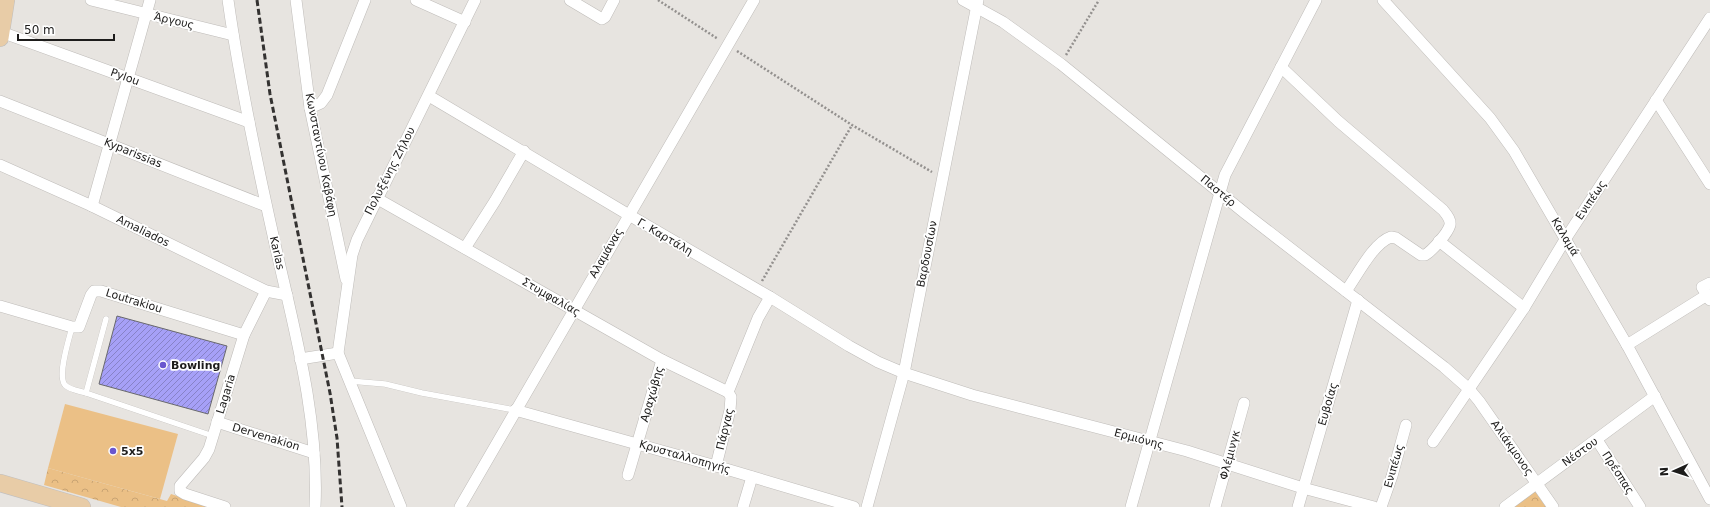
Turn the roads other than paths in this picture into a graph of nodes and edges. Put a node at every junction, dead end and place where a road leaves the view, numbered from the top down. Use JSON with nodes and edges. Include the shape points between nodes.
{"nodes":[{"id":1,"x":6,"y":0,"type":"edge"},
{"id":2,"x":92,"y":0,"type":"edge"},
{"id":3,"x":150,"y":0,"type":"edge"},
{"id":4,"x":228,"y":0,"type":"edge"},
{"id":5,"x":296,"y":0,"type":"edge"},
{"id":6,"x":365,"y":0,"type":"edge"},
{"id":7,"x":416,"y":0,"type":"edge"},
{"id":8,"x":475,"y":0,"type":"edge"},
{"id":9,"x":570,"y":0,"type":"edge"},
{"id":10,"x":614,"y":0,"type":"edge"},
{"id":11,"x":754,"y":0,"type":"edge"},
{"id":12,"x":963,"y":0,"type":"edge"},
{"id":13,"x":1316,"y":0,"type":"edge"},
{"id":14,"x":1383,"y":0,"type":"edge"},
{"id":15,"x":977,"y":3,"type":"edge"},
{"id":16,"x":146,"y":15,"type":"junction"},
{"id":17,"x":1710,"y":18,"type":"edge"},
{"id":18,"x":464,"y":22,"type":"junction"},
{"id":19,"x":0,"y":34,"type":"edge"},
{"id":20,"x":233,"y":35,"type":"junction"},
{"id":21,"x":1281,"y":67,"type":"junction"},
{"id":22,"x":129,"y":79,"type":"junction"},
{"id":23,"x":429,"y":96,"type":"junction"},
{"id":24,"x":1656,"y":100,"type":"junction"},
{"id":25,"x":0,"y":101,"type":"edge"},
{"id":26,"x":310,"y":108,"type":"junction"},
{"id":27,"x":249,"y":122,"type":"junction"},
{"id":28,"x":110,"y":144,"type":"junction"},
{"id":29,"x":524,"y":151,"type":"junction"},
{"id":30,"x":0,"y":166,"type":"edge"},
{"id":31,"x":1710,"y":184,"type":"edge"},
{"id":32,"x":1220,"y":193,"type":"junction"},
{"id":33,"x":376,"y":198,"type":"junction"},
{"id":34,"x":92,"y":206,"type":"junction"},
{"id":35,"x":266,"y":206,"type":"junction"},
{"id":36,"x":629,"y":215,"type":"junction"},
{"id":37,"x":1566,"y":238,"type":"junction"},
{"id":38,"x":1439,"y":242,"type":"junction"},
{"id":39,"x":465,"y":248,"type":"junction"},
{"id":40,"x":1710,"y":283,"type":"edge"},
{"id":41,"x":348,"y":286,"type":"junction"},
{"id":42,"x":266,"y":291,"type":"junction"},
{"id":43,"x":1346,"y":291,"type":"junction"},
{"id":44,"x":287,"y":295,"type":"junction"},
{"id":45,"x":770,"y":297,"type":"junction"},
{"id":46,"x":1708,"y":298,"type":"edge"},
{"id":47,"x":1358,"y":300,"type":"junction"},
{"id":48,"x":0,"y":306,"type":"edge"},
{"id":49,"x":1524,"y":308,"type":"junction"},
{"id":50,"x":573,"y":310,"type":"junction"},
{"id":51,"x":106,"y":319,"type":"dead end"},
{"id":52,"x":72,"y":327,"type":"junction"},
{"id":53,"x":244,"y":335,"type":"junction"},
{"id":54,"x":1627,"y":345,"type":"junction"},
{"id":55,"x":338,"y":353,"type":"junction"},
{"id":56,"x":300,"y":359,"type":"junction"},
{"id":57,"x":662,"y":360,"type":"junction"},
{"id":58,"x":904,"y":372,"type":"junction"},
{"id":59,"x":349,"y":381,"type":"junction"},
{"id":60,"x":1469,"y":389,"type":"junction"},
{"id":61,"x":728,"y":392,"type":"junction"},
{"id":62,"x":86,"y":394,"type":"junction"},
{"id":63,"x":1655,"y":396,"type":"junction"},
{"id":64,"x":1244,"y":403,"type":"dead end"},
{"id":65,"x":515,"y":410,"type":"junction"},
{"id":66,"x":217,"y":422,"type":"junction"},
{"id":67,"x":1406,"y":425,"type":"dead end"},
{"id":68,"x":214,"y":436,"type":"junction"},
{"id":69,"x":1597,"y":440,"type":"junction"},
{"id":70,"x":1150,"y":442,"type":"junction"},
{"id":71,"x":1433,"y":442,"type":"dead end"},
{"id":72,"x":637,"y":443,"type":"junction"},
{"id":73,"x":314,"y":452,"type":"junction"},
{"id":74,"x":1227,"y":464,"type":"junction"},
{"id":75,"x":716,"y":466,"type":"junction"},
{"id":76,"x":628,"y":475,"type":"dead end"},
{"id":77,"x":752,"y":477,"type":"junction"},
{"id":78,"x":0,"y":483,"type":"edge"},
{"id":79,"x":1537,"y":483,"type":"junction"},
{"id":80,"x":1706,"y":484,"type":"edge"},
{"id":81,"x":1303,"y":488,"type":"junction"},
{"id":82,"x":1710,"y":500,"type":"edge"},
{"id":83,"x":82,"y":507,"type":"edge"},
{"id":84,"x":225,"y":507,"type":"edge"},
{"id":85,"x":315,"y":507,"type":"edge"},
{"id":86,"x":401,"y":507,"type":"edge"},
{"id":87,"x":460,"y":507,"type":"edge"},
{"id":88,"x":743,"y":507,"type":"edge"},
{"id":89,"x":854,"y":507,"type":"edge"},
{"id":90,"x":867,"y":507,"type":"edge"},
{"id":91,"x":1131,"y":507,"type":"edge"},
{"id":92,"x":1216,"y":507,"type":"edge"},
{"id":93,"x":1298,"y":507,"type":"edge"},
{"id":94,"x":1374,"y":507,"type":"edge"},
{"id":95,"x":1381,"y":507,"type":"edge"},
{"id":96,"x":1505,"y":507,"type":"edge"},
{"id":97,"x":1553,"y":507,"type":"edge"},
{"id":98,"x":1640,"y":507,"type":"edge"}],
"edges":[{"from":1,"to":19,"type":"main road"},
{"from":2,"to":16,"type":"street","name":"Άργους"},
{"from":3,"to":16,"type":"street"},
{"from":4,"to":20,"type":"street","name":"Karlas"},
{"from":5,"to":26,"type":"street","name":"Κωνσταντίνου Καβάφη"},
{"from":6,"to":26,"type":"street","via":[[329,90],[322,103]]},
{"from":7,"to":18,"type":"street"},
{"from":8,"to":18,"type":"street","name":"Πολυξένης Ζήλου"},
{"from":9,"to":10,"type":"street","via":[[602,19]]},
{"from":11,"to":36,"type":"street","name":"Αλαμάνας"},
{"from":12,"to":15,"type":"street","name":"Παστέρ"},
{"from":13,"to":21,"type":"street"},
{"from":14,"to":37,"type":"street","name":"Καλαμά","via":[[1500,130]]},
{"from":15,"to":32,"type":"street","name":"Παστέρ","via":[[1061,64]]},
{"from":15,"to":58,"type":"street","name":"Βαρδουσίων"},
{"from":16,"to":20,"type":"street","name":"Άργους"},
{"from":16,"to":22,"type":"street"},
{"from":17,"to":24,"type":"street","name":"Ενιπέως"},
{"from":18,"to":23,"type":"street","name":"Πολυξένης Ζήλου"},
{"from":19,"to":22,"type":"street","name":"Pylou"},
{"from":20,"to":27,"type":"street","name":"Karlas"},
{"from":21,"to":32,"type":"street","via":[[1225,175]]},
{"from":21,"to":38,"type":"street","via":[[1338,121],[1448,215],[1450,225]]},
{"from":22,"to":27,"type":"street","name":"Pylou"},
{"from":22,"to":28,"type":"street"},
{"from":23,"to":29,"type":"street","name":"Γ. Καρτάλη"},
{"from":23,"to":33,"type":"street","name":"Πολυξένης Ζήλου"},
{"from":24,"to":31,"type":"street"},
{"from":24,"to":37,"type":"street","name":"Ενιπέως"},
{"from":25,"to":28,"type":"street","name":"Kyparissias"},
{"from":26,"to":41,"type":"street","name":"Κωνσταντίνου Καβάφη"},
{"from":27,"to":35,"type":"street","name":"Karlas"},
{"from":28,"to":34,"type":"street"},
{"from":28,"to":35,"type":"street","name":"Kyparissias"},
{"from":29,"to":36,"type":"street","name":"Γ. Καρτάλη"},
{"from":29,"to":39,"type":"street"},
{"from":30,"to":34,"type":"street","name":"Amaliados"},
{"from":32,"to":43,"type":"street","name":"Παστέρ"},
{"from":32,"to":70,"type":"street"},
{"from":33,"to":39,"type":"street","name":"Στυμφαλίας"},
{"from":33,"to":41,"type":"street","name":"Πολυξένης Ζήλου","via":[[352,255]]},
{"from":34,"to":42,"type":"street","name":"Amaliados"},
{"from":35,"to":44,"type":"street","name":"Karlas"},
{"from":36,"to":45,"type":"street","name":"Γ. Καρτάλη"},
{"from":36,"to":50,"type":"street","name":"Αλαμάνας"},
{"from":37,"to":49,"type":"street","name":"Ενιπέως"},
{"from":37,"to":54,"type":"street","name":"Καλαμά"},
{"from":38,"to":43,"type":"street","via":[[1429,252],[1421,255],[1396,238],[1386,238],[1367,259]]},
{"from":38,"to":49,"type":"street"},
{"from":39,"to":50,"type":"street","name":"Στυμφαλίας"},
{"from":40,"to":46,"type":"street","via":[[1702,288]]},
{"from":41,"to":55,"type":"street","name":"Πολυξένης Ζήλου"},
{"from":42,"to":44,"type":"street","name":"Amaliados"},
{"from":42,"to":53,"type":"street","name":"Lagaria"},
{"from":43,"to":47,"type":"street","name":"Παστέρ"},
{"from":44,"to":56,"type":"street","name":"Karlas"},
{"from":45,"to":58,"type":"street","name":"Γ. Καρτάλη","via":[[869,358]]},
{"from":45,"to":61,"type":"street","via":[[758,318]]},
{"from":46,"to":54,"type":"street"},
{"from":47,"to":60,"type":"street","name":"Παστέρ"},
{"from":47,"to":81,"type":"street","name":"Ευβοίας"},
{"from":48,"to":52,"type":"street"},
{"from":49,"to":60,"type":"street","name":"Ενιπέως"},
{"from":50,"to":57,"type":"street","name":"Στυμφαλίας"},
{"from":50,"to":65,"type":"street","name":"Αλαμάνας"},
{"from":51,"to":62,"type":"lane"},
{"from":52,"to":53,"type":"street","name":"Loutrakiou","via":[[79,327],[91,295],[94,291],[101,291]]},
{"from":52,"to":62,"type":"lane","via":[[62,378],[68,387]]},
{"from":53,"to":66,"type":"street","name":"Lagaria"},
{"from":54,"to":63,"type":"street","name":"Καλαμά"},
{"from":55,"to":56,"type":"street"},
{"from":55,"to":59,"type":"street"},
{"from":56,"to":73,"type":"street","name":"Karlas"},
{"from":57,"to":61,"type":"street","name":"Στυμφαλίας"},
{"from":57,"to":72,"type":"street","name":"Αραχώβης"},
{"from":58,"to":70,"type":"street","name":"Ερμιόνης","via":[[972,395]]},
{"from":58,"to":90,"type":"street","name":"Βαρδουσίων"},
{"from":59,"to":65,"type":"lane","via":[[385,384]]},
{"from":59,"to":86,"type":"street"},
{"from":60,"to":71,"type":"street","name":"Ενιπέως"},
{"from":60,"to":79,"type":"street","name":"Αλιάκμονος"},
{"from":61,"to":75,"type":"street","name":"Πάργας","via":[[731,397],[730,410]]},
{"from":62,"to":68,"type":"lane"},
{"from":63,"to":69,"type":"street","name":"Νέστου"},
{"from":63,"to":80,"type":"street","name":"Καλαμά"},
{"from":64,"to":74,"type":"street","name":"Φλέμινγκ"},
{"from":65,"to":72,"type":"street","name":"Κρυσταλλοπηγής"},
{"from":65,"to":87,"type":"street","name":"Αλαμάνας"},
{"from":66,"to":68,"type":"street","name":"Lagaria"},
{"from":66,"to":73,"type":"street","name":"Dervenakion"},
{"from":67,"to":95,"type":"street","name":"Ενιπέως"},
{"from":68,"to":84,"type":"street","name":"Lagaria","via":[[204,458],[180,486],[180,491]]},
{"from":69,"to":79,"type":"street","name":"Νέστου"},
{"from":69,"to":98,"type":"street","name":"Πρέσπας"},
{"from":70,"to":74,"type":"street","name":"Ερμιόνης"},
{"from":70,"to":91,"type":"street"},
{"from":72,"to":75,"type":"street","name":"Κρυσταλλοπηγής"},
{"from":72,"to":76,"type":"street","name":"Αραχώβης"},
{"from":73,"to":85,"type":"street","name":"Karlas"},
{"from":74,"to":81,"type":"street","name":"Ερμιόνης"},
{"from":74,"to":92,"type":"street","name":"Φλέμινγκ"},
{"from":75,"to":77,"type":"street","name":"Κρυσταλλοπηγής"},
{"from":77,"to":88,"type":"street"},
{"from":77,"to":89,"type":"street","name":"Κρυσταλλοπηγής"},
{"from":78,"to":83,"type":"main road"},
{"from":79,"to":96,"type":"street","name":"Νέστου"},
{"from":79,"to":97,"type":"street","name":"Αλιάκμονος"},
{"from":80,"to":82,"type":"street","name":"Καλαμά"},
{"from":81,"to":93,"type":"street","name":"Ευβοίας"},
{"from":81,"to":94,"type":"street","name":"Ερμιόνης"}]}
